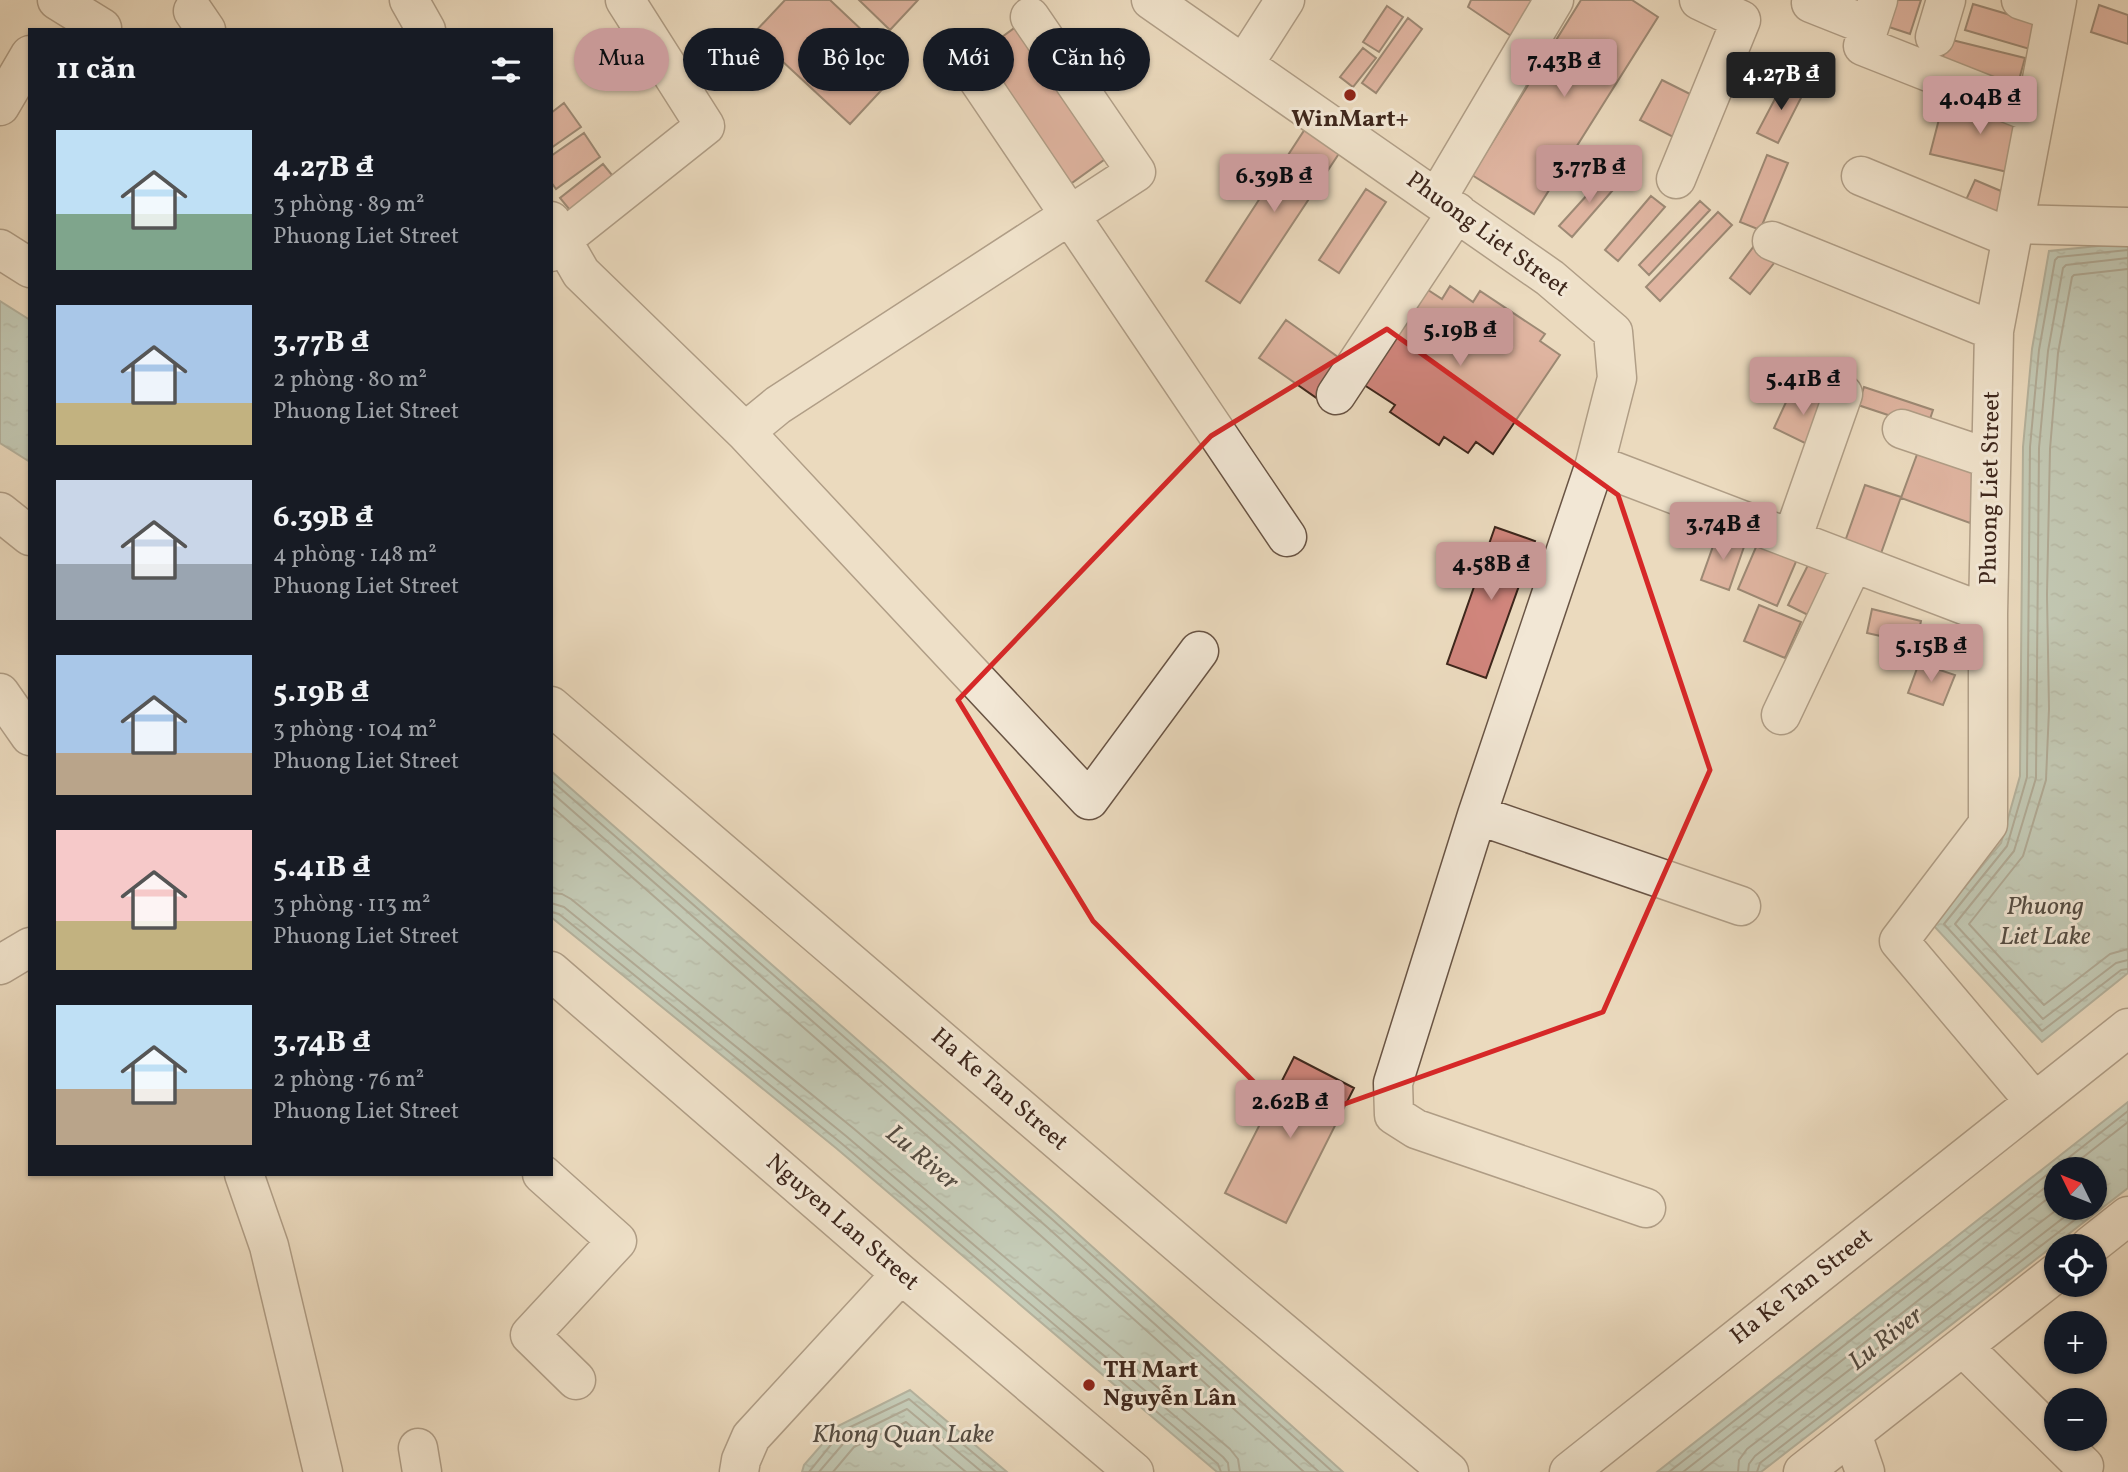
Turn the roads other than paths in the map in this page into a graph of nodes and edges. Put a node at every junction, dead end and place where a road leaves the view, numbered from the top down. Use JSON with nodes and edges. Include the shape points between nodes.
{"nodes":[{"id":1,"x":409,"y":0,"type":"edge"},
{"id":2,"x":625,"y":0,"type":"edge"},
{"id":3,"x":1151,"y":0,"type":"edge"},
{"id":4,"x":1285,"y":0,"type":"edge"},
{"id":5,"x":1554,"y":0,"type":"edge"},
{"id":6,"x":1699,"y":0,"type":"edge"},
{"id":7,"x":1812,"y":0,"type":"edge"},
{"id":8,"x":1946,"y":0,"type":"edge"},
{"id":9,"x":2044,"y":4,"type":"edge"},
{"id":10,"x":54,"y":11,"type":"edge"},
{"id":11,"x":1874,"y":13,"type":"edge"},
{"id":12,"x":1030,"y":18,"type":"dead end"},
{"id":13,"x":102,"y":28,"type":"dead end"},
{"id":14,"x":425,"y":28,"type":"edge"},
{"id":15,"x":1935,"y":37,"type":"dead end"},
{"id":16,"x":1244,"y":64,"type":"junction"},
{"id":17,"x":986,"y":91,"type":"edge"},
{"id":18,"x":2035,"y":114,"type":"junction"},
{"id":19,"x":1861,"y":176,"type":"dead end"},
{"id":20,"x":1676,"y":179,"type":"dead end"},
{"id":21,"x":1447,"y":205,"type":"junction"},
{"id":22,"x":1069,"y":216,"type":"junction"},
{"id":23,"x":2128,"y":227,"type":"edge"},
{"id":24,"x":2012,"y":231,"type":"junction"},
{"id":25,"x":555,"y":238,"type":"edge"},
{"id":26,"x":1772,"y":240,"type":"dead end"},
{"id":27,"x":0,"y":249,"type":"edge"},
{"id":28,"x":28,"y":267,"type":"edge"},
{"id":29,"x":1994,"y":331,"type":"junction"},
{"id":30,"x":1843,"y":394,"type":"dead end"},
{"id":31,"x":1336,"y":395,"type":"dead end"},
{"id":32,"x":1902,"y":429,"type":"dead end"},
{"id":33,"x":744,"y":432,"type":"junction"},
{"id":34,"x":1991,"y":459,"type":"junction"},
{"id":35,"x":1595,"y":464,"type":"junction"},
{"id":36,"x":0,"y":512,"type":"edge"},
{"id":37,"x":28,"y":534,"type":"edge"},
{"id":38,"x":1287,"y":537,"type":"dead end"},
{"id":39,"x":1792,"y":539,"type":"junction"},
{"id":40,"x":1853,"y":563,"type":"junction"},
{"id":41,"x":1988,"y":614,"type":"junction"},
{"id":42,"x":1199,"y":651,"type":"dead end"},
{"id":43,"x":0,"y":693,"type":"edge"},
{"id":44,"x":553,"y":708,"type":"edge"},
{"id":45,"x":1781,"y":715,"type":"dead end"},
{"id":46,"x":28,"y":733,"type":"edge"},
{"id":47,"x":1477,"y":815,"type":"junction"},
{"id":48,"x":1741,"y":906,"type":"dead end"},
{"id":49,"x":28,"y":948,"type":"edge"},
{"id":50,"x":0,"y":965,"type":"edge"},
{"id":51,"x":553,"y":973,"type":"edge"},
{"id":52,"x":2128,"y":1028,"type":"edge"},
{"id":53,"x":2035,"y":1102,"type":"junction"},
{"id":54,"x":245,"y":1176,"type":"edge"},
{"id":55,"x":544,"y":1176,"type":"edge"},
{"id":56,"x":1646,"y":1208,"type":"dead end"},
{"id":57,"x":2128,"y":1216,"type":"edge"},
{"id":58,"x":2105,"y":1234,"type":"edge"},
{"id":59,"x":901,"y":1274,"type":"junction"},
{"id":60,"x":2044,"y":1283,"type":"edge"},
{"id":61,"x":1963,"y":1347,"type":"junction"},
{"id":62,"x":576,"y":1380,"type":"dead end"},
{"id":63,"x":1852,"y":1434,"type":"junction"},
{"id":64,"x":2084,"y":1466,"type":"dead end"},
{"id":65,"x":323,"y":1472,"type":"edge"},
{"id":66,"x":739,"y":1472,"type":"edge"},
{"id":67,"x":1134,"y":1472,"type":"edge"},
{"id":68,"x":1448,"y":1472,"type":"edge"},
{"id":69,"x":1569,"y":1472,"type":"edge"},
{"id":70,"x":1803,"y":1472,"type":"edge"},
{"id":71,"x":1866,"y":1472,"type":"edge"}],
"edges":[{"from":1,"to":14,"type":"street"},
{"from":2,"to":25,"type":"street","via":[[705,127]]},
{"from":3,"to":16,"type":"street","name":"Phuong Liet Street"},
{"from":4,"to":16,"type":"street"},
{"from":5,"to":21,"type":"street"},
{"from":6,"to":20,"type":"street","via":[[1741,20]]},
{"from":7,"to":11,"type":"street"},
{"from":8,"to":15,"type":"street"},
{"from":9,"to":18,"type":"street","name":"Phuong Liet Street"},
{"from":10,"to":13,"type":"street"},
{"from":11,"to":18,"type":"street","via":[[1863,46]]},
{"from":12,"to":22,"type":"street","via":[[1136,172]]},
{"from":16,"to":21,"type":"street","name":"Phuong Liet Street"},
{"from":17,"to":22,"type":"street"},
{"from":18,"to":24,"type":"street","name":"Phuong Liet Street"},
{"from":19,"to":24,"type":"street"},
{"from":21,"to":31,"type":"street"},
{"from":21,"to":35,"type":"street","name":"Phuong Liet Street","via":[[1550,278],[1613,332],[1617,378]]},
{"from":22,"to":33,"type":"street","via":[[778,405]]},
{"from":22,"to":38,"type":"street"},
{"from":23,"to":24,"type":"street"},
{"from":24,"to":29,"type":"street","name":"Phuong Liet Street"},
{"from":25,"to":33,"type":"street","via":[[581,272]]},
{"from":26,"to":29,"type":"street"},
{"from":27,"to":28,"type":"street"},
{"from":29,"to":34,"type":"street","name":"Phuong Liet Street"},
{"from":30,"to":39,"type":"street"},
{"from":32,"to":34,"type":"street"},
{"from":33,"to":42,"type":"street","via":[[1090,800]]},
{"from":34,"to":41,"type":"street","name":"Phuong Liet Street"},
{"from":35,"to":39,"type":"street","name":"Phuong Liet Street"},
{"from":35,"to":47,"type":"street"},
{"from":36,"to":37,"type":"street"},
{"from":39,"to":40,"type":"street","name":"Phuong Liet Street"},
{"from":40,"to":41,"type":"street","name":"Phuong Liet Street"},
{"from":40,"to":45,"type":"street"},
{"from":41,"to":53,"type":"street","via":[[1988,824],[1899,941]]},
{"from":43,"to":46,"type":"street"},
{"from":44,"to":68,"type":"street","name":"Ha Ke Tan Street"},
{"from":47,"to":48,"type":"street"},
{"from":47,"to":56,"type":"street","via":[[1393,1083],[1394,1115],[1416,1129]]},
{"from":49,"to":50,"type":"street"},
{"from":51,"to":59,"type":"street","name":"Nguyen Lan Street"},
{"from":52,"to":53,"type":"street","name":"Ha Ke Tan Street"},
{"from":53,"to":69,"type":"street","name":"Ha Ke Tan Street"},
{"from":54,"to":65,"type":"street","via":[[269,1246]]},
{"from":55,"to":62,"type":"street","via":[[617,1241],[530,1335]]},
{"from":57,"to":58,"type":"street"},
{"from":59,"to":66,"type":"street","via":[[751,1437]]},
{"from":59,"to":67,"type":"street","name":"Nguyen Lan Street"},
{"from":60,"to":61,"type":"street"},
{"from":61,"to":63,"type":"street"},
{"from":61,"to":64,"type":"street"},
{"from":63,"to":70,"type":"street"},
{"from":63,"to":71,"type":"street"}]}
